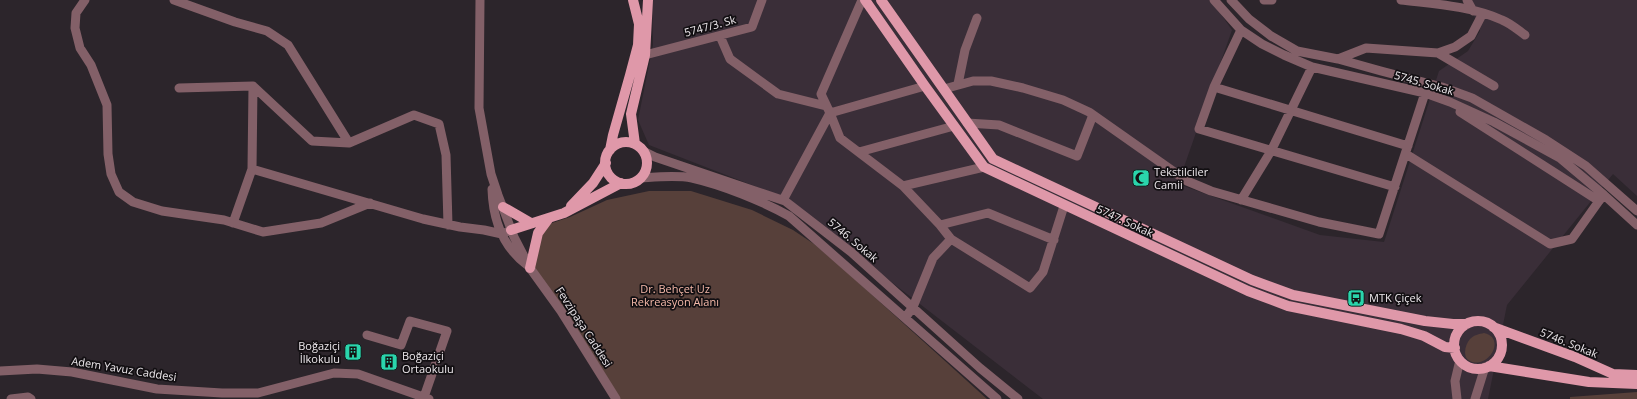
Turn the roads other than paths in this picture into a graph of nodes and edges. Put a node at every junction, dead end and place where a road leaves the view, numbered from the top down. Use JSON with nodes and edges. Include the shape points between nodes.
{"nodes":[{"id":1,"x":85,"y":0,"type":"edge"},
{"id":2,"x":174,"y":0,"type":"edge"},
{"id":3,"x":480,"y":0,"type":"edge"},
{"id":4,"x":633,"y":0,"type":"edge"},
{"id":5,"x":648,"y":0,"type":"edge"},
{"id":6,"x":762,"y":0,"type":"edge"},
{"id":7,"x":862,"y":0,"type":"edge"},
{"id":8,"x":865,"y":0,"type":"edge"},
{"id":9,"x":881,"y":0,"type":"edge"},
{"id":10,"x":1214,"y":0,"type":"edge"},
{"id":11,"x":1231,"y":0,"type":"edge"},
{"id":12,"x":1264,"y":0,"type":"edge"},
{"id":13,"x":1272,"y":0,"type":"edge"},
{"id":14,"x":1401,"y":0,"type":"edge"},
{"id":15,"x":1467,"y":0,"type":"edge"},
{"id":16,"x":1448,"y":3,"type":"edge"},
{"id":17,"x":1473,"y":11,"type":"junction"},
{"id":18,"x":1482,"y":13,"type":"junction"},
{"id":19,"x":977,"y":18,"type":"dead end"},
{"id":20,"x":1241,"y":30,"type":"junction"},
{"id":21,"x":1525,"y":35,"type":"dead end"},
{"id":22,"x":720,"y":36,"type":"junction"},
{"id":23,"x":1438,"y":53,"type":"junction"},
{"id":24,"x":645,"y":55,"type":"junction"},
{"id":25,"x":1338,"y":59,"type":"junction"},
{"id":26,"x":1312,"y":67,"type":"junction"},
{"id":27,"x":958,"y":84,"type":"junction"},
{"id":28,"x":253,"y":86,"type":"junction"},
{"id":29,"x":925,"y":86,"type":"junction"},
{"id":30,"x":1494,"y":86,"type":"dead end"},
{"id":31,"x":1214,"y":87,"type":"junction"},
{"id":32,"x":179,"y":88,"type":"dead end"},
{"id":33,"x":944,"y":89,"type":"junction"},
{"id":34,"x":1425,"y":93,"type":"junction"},
{"id":35,"x":1450,"y":102,"type":"junction"},
{"id":36,"x":828,"y":110,"type":"junction"},
{"id":37,"x":1291,"y":110,"type":"junction"},
{"id":38,"x":1093,"y":115,"type":"junction"},
{"id":39,"x":967,"y":123,"type":"junction"},
{"id":40,"x":954,"y":126,"type":"junction"},
{"id":41,"x":349,"y":143,"type":"junction"},
{"id":42,"x":639,"y":147,"type":"junction"},
{"id":43,"x":610,"y":150,"type":"junction"},
{"id":44,"x":1407,"y":150,"type":"junction"},
{"id":45,"x":1271,"y":151,"type":"junction"},
{"id":46,"x":859,"y":152,"type":"junction"},
{"id":47,"x":606,"y":162,"type":"junction"},
{"id":48,"x":984,"y":167,"type":"junction"},
{"id":49,"x":252,"y":169,"type":"junction"},
{"id":50,"x":491,"y":174,"type":"junction"},
{"id":51,"x":640,"y":178,"type":"junction"},
{"id":52,"x":621,"y":183,"type":"junction"},
{"id":53,"x":903,"y":186,"type":"junction"},
{"id":54,"x":1395,"y":187,"type":"junction"},
{"id":55,"x":1601,"y":198,"type":"junction"},
{"id":56,"x":783,"y":200,"type":"junction"},
{"id":57,"x":1241,"y":200,"type":"junction"},
{"id":58,"x":370,"y":203,"type":"junction"},
{"id":59,"x":1064,"y":206,"type":"junction"},
{"id":60,"x":503,"y":208,"type":"junction"},
{"id":61,"x":1637,"y":211,"type":"edge"},
{"id":62,"x":564,"y":213,"type":"junction"},
{"id":63,"x":549,"y":218,"type":"junction"},
{"id":64,"x":233,"y":223,"type":"junction"},
{"id":65,"x":531,"y":223,"type":"junction"},
{"id":66,"x":448,"y":224,"type":"junction"},
{"id":67,"x":940,"y":225,"type":"junction"},
{"id":68,"x":1637,"y":226,"type":"edge"},
{"id":69,"x":507,"y":232,"type":"junction"},
{"id":70,"x":951,"y":239,"type":"junction"},
{"id":71,"x":1054,"y":240,"type":"junction"},
{"id":72,"x":530,"y":268,"type":"junction"},
{"id":73,"x":912,"y":307,"type":"junction"},
{"id":74,"x":905,"y":318,"type":"junction"},
{"id":75,"x":1467,"y":324,"type":"junction"},
{"id":76,"x":1493,"y":326,"type":"junction"},
{"id":77,"x":367,"y":335,"type":"dead end"},
{"id":78,"x":1455,"y":348,"type":"junction"},
{"id":79,"x":1460,"y":360,"type":"junction"},
{"id":80,"x":1487,"y":367,"type":"junction"},
{"id":81,"x":0,"y":371,"type":"edge"},
{"id":82,"x":1637,"y":375,"type":"edge"},
{"id":83,"x":1637,"y":384,"type":"edge"},
{"id":84,"x":157,"y":389,"type":"junction"},
{"id":85,"x":426,"y":398,"type":"edge"},
{"id":86,"x":11,"y":399,"type":"edge"},
{"id":87,"x":31,"y":399,"type":"edge"},
{"id":88,"x":155,"y":399,"type":"edge"},
{"id":89,"x":616,"y":399,"type":"edge"},
{"id":90,"x":997,"y":399,"type":"edge"},
{"id":91,"x":1018,"y":399,"type":"edge"},
{"id":92,"x":1458,"y":399,"type":"edge"},
{"id":93,"x":1475,"y":399,"type":"edge"}],
"edges":[{"from":1,"to":64,"type":"street","via":[[76,13],[75,28],[80,48],[91,65],[107,105],[108,154],[119,192],[133,202],[162,211]]},
{"from":2,"to":41,"type":"street","via":[[267,31],[288,45]]},
{"from":3,"to":50,"type":"street","via":[[479,108]]},
{"from":4,"to":43,"type":"main road","via":[[640,24],[638,45]]},
{"from":5,"to":24,"type":"main road"},
{"from":6,"to":22,"type":"street","name":"5747/3. Sk","via":[[752,27]]},
{"from":7,"to":36,"type":"street","via":[[821,94]]},
{"from":8,"to":29,"type":"main road","name":"5747. Sokak"},
{"from":9,"to":33,"type":"main road","name":"5747. Sokak"},
{"from":10,"to":20,"type":"street","name":"5745. Sokak"},
{"from":11,"to":25,"type":"street","name":"5745. Sokak","via":[[1249,19],[1271,36],[1297,51]]},
{"from":12,"to":13,"type":"street"},
{"from":14,"to":16,"type":"street"},
{"from":15,"to":17,"type":"street"},
{"from":16,"to":17,"type":"street"},
{"from":17,"to":18,"type":"street"},
{"from":18,"to":21,"type":"street","via":[[1503,20]]},
{"from":18,"to":23,"type":"street","via":[[1471,36]]},
{"from":19,"to":27,"type":"street","via":[[965,50]]},
{"from":20,"to":26,"type":"street","name":"5745. Sokak","via":[[1262,44]]},
{"from":20,"to":31,"type":"street"},
{"from":22,"to":24,"type":"street","name":"5747/3. Sk"},
{"from":22,"to":36,"type":"street","via":[[730,58],[778,94]]},
{"from":23,"to":25,"type":"street","via":[[1366,48]]},
{"from":23,"to":30,"type":"street"},
{"from":24,"to":42,"type":"main road","via":[[631,114]]},
{"from":25,"to":61,"type":"street","name":"5745. Sokak","via":[[1442,86],[1472,98],[1580,162]]},
{"from":26,"to":34,"type":"street","name":"5745. Sokak"},
{"from":26,"to":37,"type":"street"},
{"from":27,"to":33,"type":"street"},
{"from":27,"to":38,"type":"street","via":[[991,81],[1023,88],[1063,100]]},
{"from":28,"to":32,"type":"street"},
{"from":28,"to":41,"type":"street","via":[[312,141]]},
{"from":28,"to":49,"type":"street"},
{"from":29,"to":36,"type":"street"},
{"from":29,"to":40,"type":"main road","name":"5747. Sokak"},
{"from":31,"to":37,"type":"street"},
{"from":31,"to":45,"type":"street","via":[[1199,129]]},
{"from":33,"to":39,"type":"main road","name":"5747. Sokak"},
{"from":34,"to":35,"type":"street","name":"5745. Sokak"},
{"from":34,"to":44,"type":"street"},
{"from":35,"to":55,"type":"street","via":[[1453,107]]},
{"from":35,"to":55,"type":"street","name":"5745. Sokak","via":[[1494,122],[1560,158]]},
{"from":36,"to":46,"type":"street","via":[[840,138]]},
{"from":36,"to":56,"type":"street"},
{"from":37,"to":44,"type":"street"},
{"from":37,"to":45,"type":"street"},
{"from":38,"to":39,"type":"street","via":[[1077,156],[998,125]]},
{"from":38,"to":57,"type":"street","via":[[1187,181]]},
{"from":39,"to":75,"type":"main road","name":"5747. Sokak","via":[[993,159],[1252,280],[1293,295],[1425,321]]},
{"from":40,"to":46,"type":"street"},
{"from":40,"to":48,"type":"main road","name":"5747. Sokak"},
{"from":41,"to":66,"type":"street","via":[[414,115],[439,124],[446,155]]},
{"from":42,"to":43,"type":"main road","via":[[628,142],[615,145]]},
{"from":42,"to":51,"type":"main road","via":[[646,156],[646,168]]},
{"from":42,"to":56,"type":"street","name":"5746. Sokak","via":[[656,157]]},
{"from":43,"to":47,"type":"main road"},
{"from":44,"to":54,"type":"street"},
{"from":44,"to":55,"type":"street","via":[[1550,244],[1572,239]]},
{"from":45,"to":54,"type":"street"},
{"from":45,"to":57,"type":"street"},
{"from":46,"to":53,"type":"street"},
{"from":47,"to":52,"type":"main road","via":[[610,175]]},
{"from":47,"to":62,"type":"main road","via":[[593,183]]},
{"from":48,"to":53,"type":"street"},
{"from":48,"to":59,"type":"main road","name":"5747. Sokak"},
{"from":49,"to":58,"type":"street"},
{"from":49,"to":64,"type":"street"},
{"from":50,"to":60,"type":"street"},
{"from":50,"to":69,"type":"street","via":[[498,224]]},
{"from":51,"to":52,"type":"main road","via":[[628,184]]},
{"from":51,"to":74,"type":"street","via":[[692,178],[774,207],[789,216]]},
{"from":52,"to":62,"type":"main road"},
{"from":53,"to":67,"type":"street"},
{"from":54,"to":57,"type":"street","via":[[1379,234],[1319,222]]},
{"from":55,"to":68,"type":"street","name":"5745. Sokak"},
{"from":56,"to":73,"type":"street","name":"5746. Sokak","via":[[851,252]]},
{"from":58,"to":64,"type":"street","via":[[321,223],[263,232]]},
{"from":58,"to":66,"type":"street"},
{"from":59,"to":71,"type":"street"},
{"from":59,"to":78,"type":"main road","name":"5747. Sokak","via":[[1248,291],[1288,306],[1401,328],[1445,347]]},
{"from":60,"to":65,"type":"main road"},
{"from":60,"to":69,"type":"street"},
{"from":62,"to":63,"type":"main road"},
{"from":63,"to":65,"type":"main road"},
{"from":63,"to":72,"type":"main road","via":[[538,233]]},
{"from":65,"to":69,"type":"main road"},
{"from":66,"to":69,"type":"street"},
{"from":67,"to":70,"type":"street"},
{"from":67,"to":71,"type":"street","via":[[988,213]]},
{"from":69,"to":72,"type":"street","name":"Fevzipaşa Caddesi"},
{"from":70,"to":71,"type":"street","via":[[1030,288],[1043,272]]},
{"from":70,"to":73,"type":"street","via":[[934,258]]},
{"from":72,"to":89,"type":"street","name":"Fevzipaşa Caddesi","via":[[561,311]]},
{"from":73,"to":74,"type":"street"},
{"from":73,"to":91,"type":"street","name":"5746. Sokak"},
{"from":74,"to":90,"type":"street"},
{"from":75,"to":76,"type":"main road","name":"5746. Sokak","via":[[1481,321]]},
{"from":75,"to":78,"type":"main road","via":[[1457,334]]},
{"from":76,"to":80,"type":"main road","via":[[1502,340],[1502,348],[1495,362]]},
{"from":76,"to":82,"type":"main road","name":"5746. Sokak","via":[[1613,374]]},
{"from":77,"to":85,"type":"street","via":[[401,345],[410,321],[447,331]]},
{"from":78,"to":79,"type":"main road"},
{"from":79,"to":80,"type":"main road","via":[[1473,368]]},
{"from":79,"to":92,"type":"street","via":[[1455,381]]},
{"from":80,"to":83,"type":"main road","via":[[1590,382]]},
{"from":80,"to":93,"type":"street"},
{"from":81,"to":84,"type":"street","name":"Adem Yavuz Caddesi","via":[[37,369],[72,372]]},
{"from":84,"to":85,"type":"street","name":"Adem Yavuz Caddesi","via":[[258,393],[334,373],[358,374]]},
{"from":84,"to":88,"type":"street"},
{"from":86,"to":87,"type":"street"}]}
